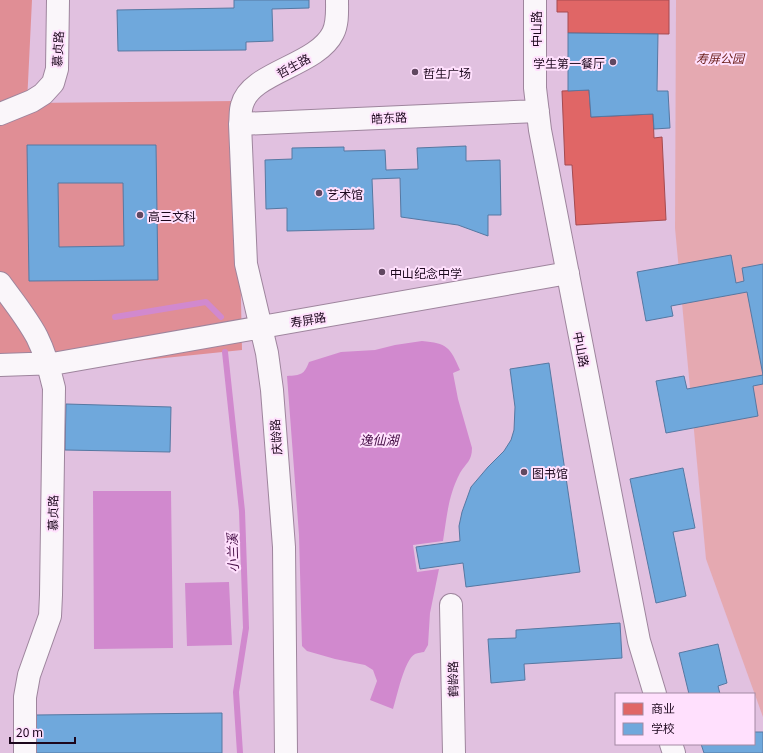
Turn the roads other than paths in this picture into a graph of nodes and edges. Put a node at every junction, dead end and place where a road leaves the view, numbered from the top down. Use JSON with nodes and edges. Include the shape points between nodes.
{"nodes":[{"id":1,"x":58,"y":0,"type":"edge"},
{"id":2,"x":337,"y":0,"type":"edge"},
{"id":3,"x":535,"y":0,"type":"edge"},
{"id":4,"x":538,"y":111,"type":"junction"},
{"id":5,"x":0,"y":114,"type":"edge"},
{"id":6,"x":240,"y":124,"type":"junction"},
{"id":7,"x":568,"y":272,"type":"junction"},
{"id":8,"x":0,"y":283,"type":"edge"},
{"id":9,"x":262,"y":328,"type":"junction"},
{"id":10,"x":48,"y":364,"type":"junction"},
{"id":11,"x":0,"y":365,"type":"edge"},
{"id":12,"x":451,"y":605,"type":"dead end"},
{"id":13,"x":654,"y":693,"type":"edge"},
{"id":14,"x":25,"y":753,"type":"edge"},
{"id":15,"x":286,"y":753,"type":"edge"},
{"id":16,"x":454,"y":753,"type":"edge"}],
"edges":[{"from":1,"to":5,"type":"street","name":"慕贞路","via":[[57,69],[53,83],[32,101]]},
{"from":2,"to":6,"type":"street","name":"哲生路","via":[[336,25],[326,43],[315,53],[264,80],[250,91],[242,104]]},
{"from":3,"to":4,"type":"street","name":"中山路","via":[[535,88]]},
{"from":4,"to":6,"type":"street","name":"皓东路"},
{"from":4,"to":7,"type":"street","name":"中山路"},
{"from":6,"to":9,"type":"street","name":"庆龄路","via":[[246,264]]},
{"from":7,"to":9,"type":"street","name":"寿屏路"},
{"from":7,"to":13,"type":"street","name":"中山路","via":[[639,641]]},
{"from":8,"to":10,"type":"street","name":"慕贞路","via":[[34,331]]},
{"from":9,"to":10,"type":"street","name":"寿屏路"},
{"from":9,"to":15,"type":"street","name":"庆龄路","via":[[272,390],[284,547]]},
{"from":10,"to":11,"type":"street","name":"寿屏路"},
{"from":10,"to":14,"type":"street","name":"慕贞路","via":[[54,388],[50,616],[29,675],[25,697]]},
{"from":12,"to":16,"type":"street","name":"鹤龄路"}]}
